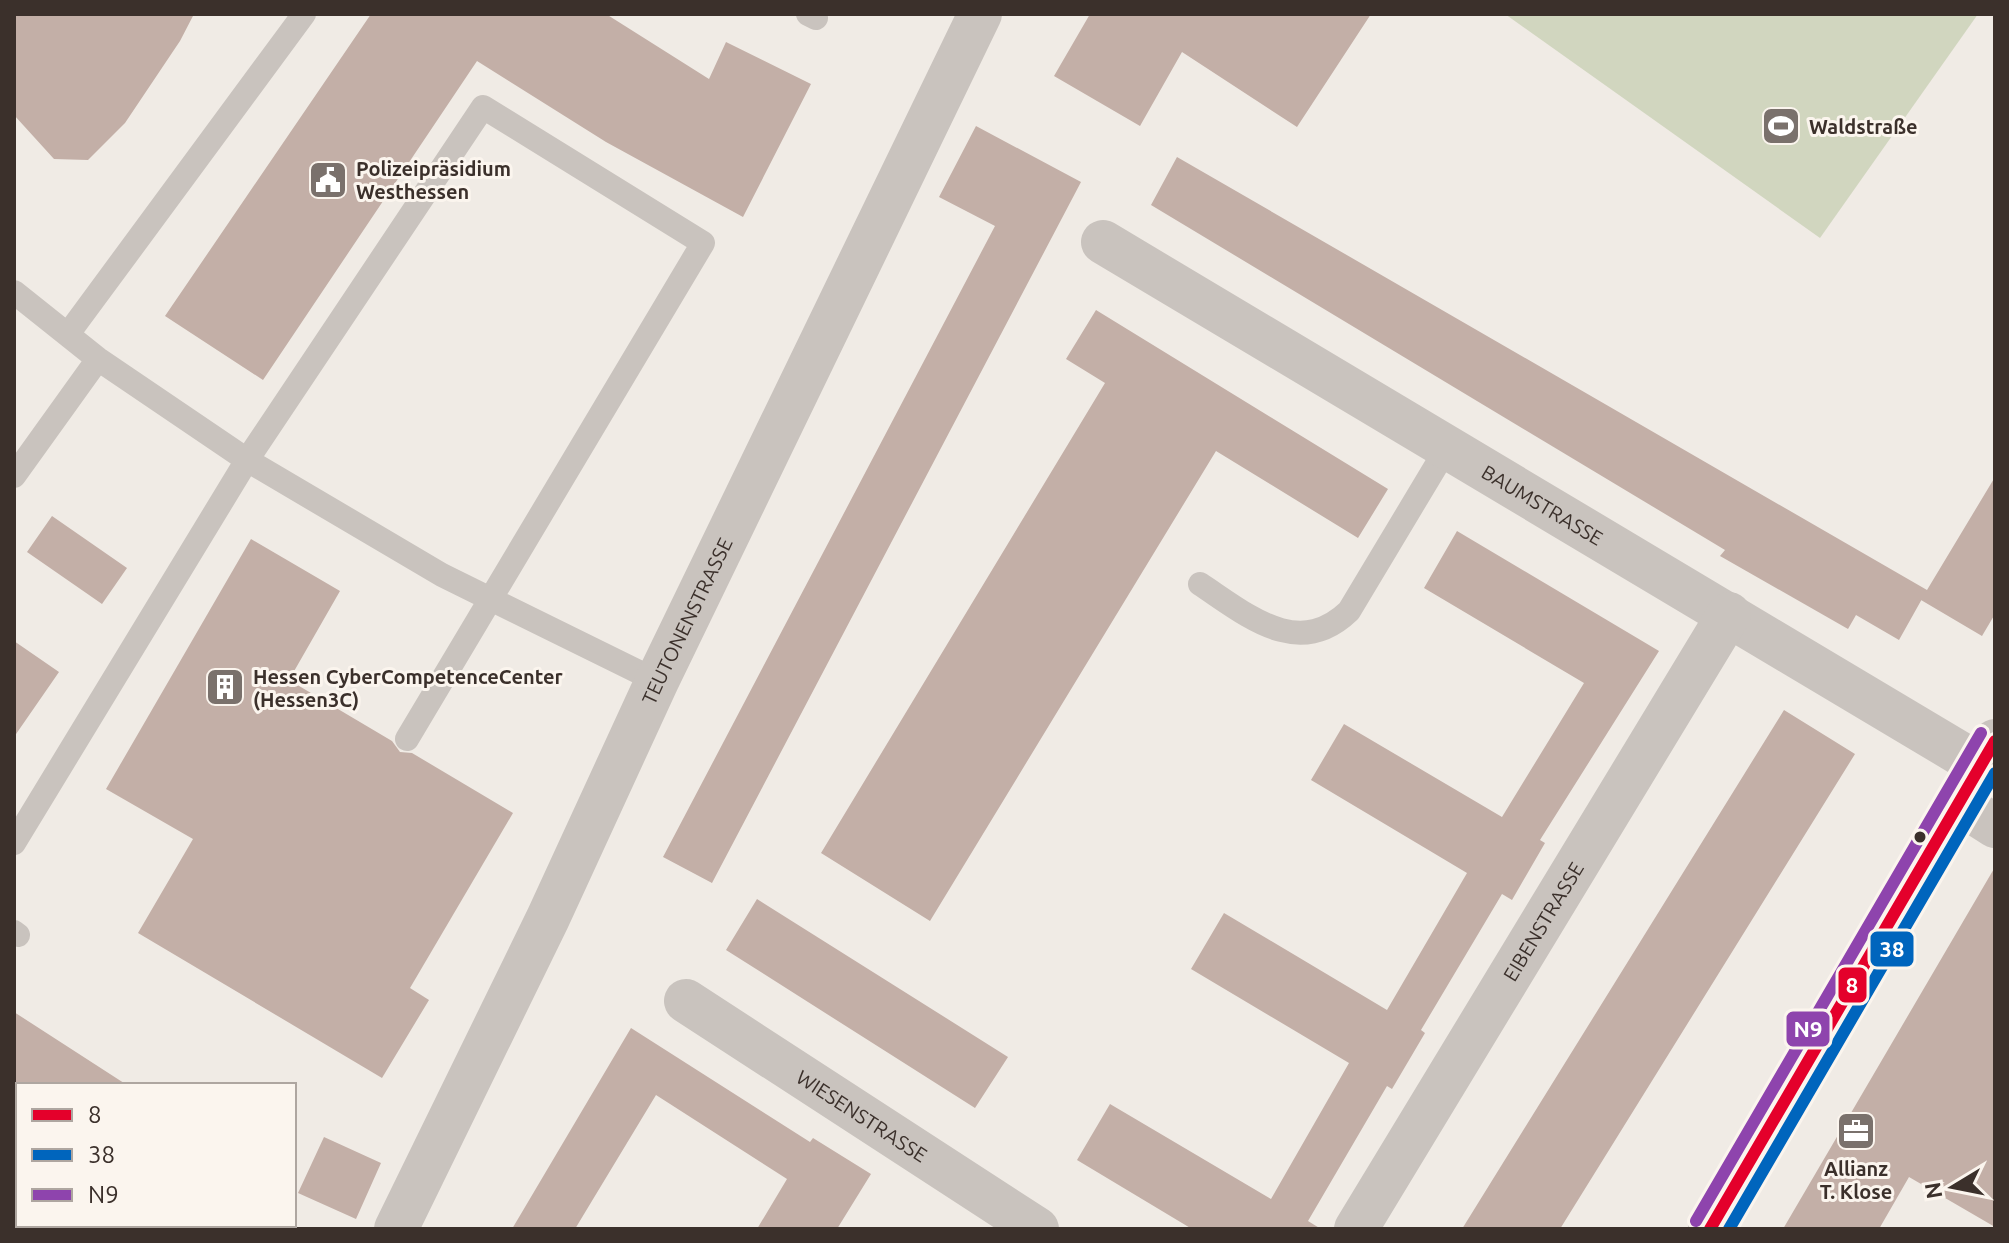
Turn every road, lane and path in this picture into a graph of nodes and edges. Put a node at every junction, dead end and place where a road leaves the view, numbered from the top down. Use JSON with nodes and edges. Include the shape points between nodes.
{"nodes":[{"id":1,"x":304,"y":14,"type":"edge"},
{"id":2,"x":980,"y":14,"type":"edge"},
{"id":3,"x":1103,"y":242,"type":"dead end"},
{"id":4,"x":14,"y":292,"type":"edge"},
{"id":5,"x":68,"y":334,"type":"junction"},
{"id":6,"x":98,"y":359,"type":"junction"},
{"id":7,"x":1448,"y":446,"type":"junction"},
{"id":8,"x":247,"y":460,"type":"junction"},
{"id":9,"x":14,"y":476,"type":"edge"},
{"id":10,"x":1200,"y":584,"type":"dead end"},
{"id":11,"x":490,"y":599,"type":"junction"},
{"id":12,"x":1729,"y":614,"type":"junction"},
{"id":13,"x":657,"y":681,"type":"junction"},
{"id":14,"x":407,"y":739,"type":"dead end"},
{"id":15,"x":1988,"y":754,"type":"edge"},
{"id":16,"x":1959,"y":803,"type":"junction"},
{"id":17,"x":1995,"y":826,"type":"edge"},
{"id":18,"x":14,"y":843,"type":"edge"},
{"id":19,"x":686,"y":1001,"type":"dead end"},
{"id":20,"x":979,"y":1213,"type":"edge"},
{"id":21,"x":396,"y":1229,"type":"edge"},
{"id":22,"x":1037,"y":1229,"type":"edge"},
{"id":23,"x":1356,"y":1229,"type":"edge"},
{"id":24,"x":1710,"y":1229,"type":"edge"}],
"edges":[{"from":1,"to":5,"type":"lane"},
{"from":2,"to":13,"type":"street","name":"TEUTONENSTRASSE"},
{"from":3,"to":7,"type":"street","name":"BAUMSTRASSE"},
{"from":4,"to":5,"type":"lane"},
{"from":5,"to":6,"type":"lane"},
{"from":6,"to":8,"type":"lane"},
{"from":6,"to":9,"type":"lane"},
{"from":7,"to":10,"type":"lane","via":[[1349,611],[1337,622],[1307,634],[1282,631]]},
{"from":7,"to":12,"type":"street","name":"BAUMSTRASSE"},
{"from":8,"to":11,"type":"lane"},
{"from":8,"to":11,"type":"lane","via":[[483,107],[703,243]]},
{"from":8,"to":18,"type":"lane"},
{"from":11,"to":13,"type":"lane"},
{"from":11,"to":14,"type":"lane"},
{"from":12,"to":15,"type":"street","name":"BAUMSTRASSE"},
{"from":12,"to":23,"type":"street","name":"EIBENSTRASSE"},
{"from":13,"to":21,"type":"street","name":"TEUTONENSTRASSE"},
{"from":15,"to":16,"type":"street"},
{"from":16,"to":17,"type":"street"},
{"from":16,"to":24,"type":"street"},
{"from":19,"to":20,"type":"street","name":"WIESENSTRASSE"},
{"from":20,"to":22,"type":"street","name":"WIESENSTRASSE"}]}
